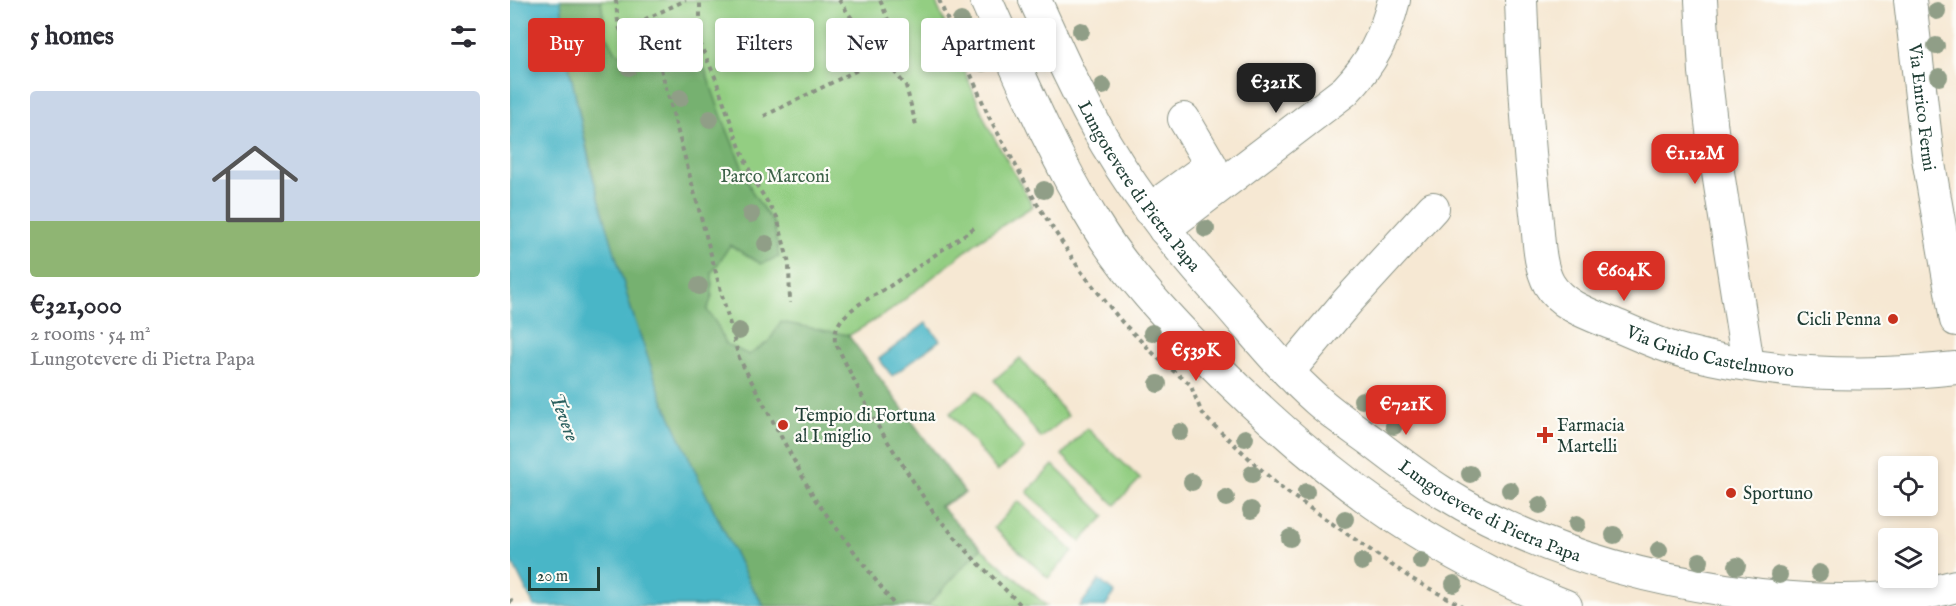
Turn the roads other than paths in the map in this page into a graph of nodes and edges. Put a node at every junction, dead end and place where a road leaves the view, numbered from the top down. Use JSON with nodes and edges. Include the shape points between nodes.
{"nodes":[{"id":1,"x":986,"y":0,"type":"edge"},
{"id":2,"x":1035,"y":0,"type":"edge"},
{"id":3,"x":1394,"y":0,"type":"edge"},
{"id":4,"x":1521,"y":0,"type":"edge"},
{"id":5,"x":1701,"y":0,"type":"edge"},
{"id":6,"x":1910,"y":0,"type":"edge"},
{"id":7,"x":1184,"y":119,"type":"dead end"},
{"id":8,"x":1433,"y":208,"type":"dead end"},
{"id":9,"x":1157,"y":220,"type":"junction"},
{"id":10,"x":1956,"y":320,"type":"edge"},
{"id":11,"x":1748,"y":364,"type":"junction"},
{"id":12,"x":1956,"y":368,"type":"edge"},
{"id":13,"x":1288,"y":372,"type":"junction"},
{"id":14,"x":1956,"y":586,"type":"edge"},
{"id":15,"x":1566,"y":606,"type":"edge"}],
"edges":[{"from":1,"to":15,"type":"street","via":[[1076,191],[1119,258],[1178,328],[1288,436],[1416,533],[1475,566]]},
{"from":2,"to":9,"type":"street","name":"Lungotevere di Pietra Papa","via":[[1094,123]]},
{"from":3,"to":9,"type":"street","via":[[1379,48],[1345,91]]},
{"from":4,"to":11,"type":"street","name":"Via Guido Castelnuovo","via":[[1531,170],[1549,283],[1577,308],[1624,329],[1686,352]]},
{"from":5,"to":11,"type":"street","via":[[1714,147]]},
{"from":6,"to":10,"type":"street","name":"Via Enrico Fermi","via":[[1926,147]]},
{"from":7,"to":9,"type":"street","via":[[1211,165]]},
{"from":8,"to":13,"type":"street"},
{"from":9,"to":13,"type":"street","name":"Lungotevere di Pietra Papa"},
{"from":11,"to":12,"type":"street","name":"Via Guido Castelnuovo","via":[[1860,374]]},
{"from":13,"to":14,"type":"street","name":"Lungotevere di Pietra Papa","via":[[1318,401],[1441,491],[1488,517],[1574,555],[1676,582],[1809,600],[1904,600]]}]}
